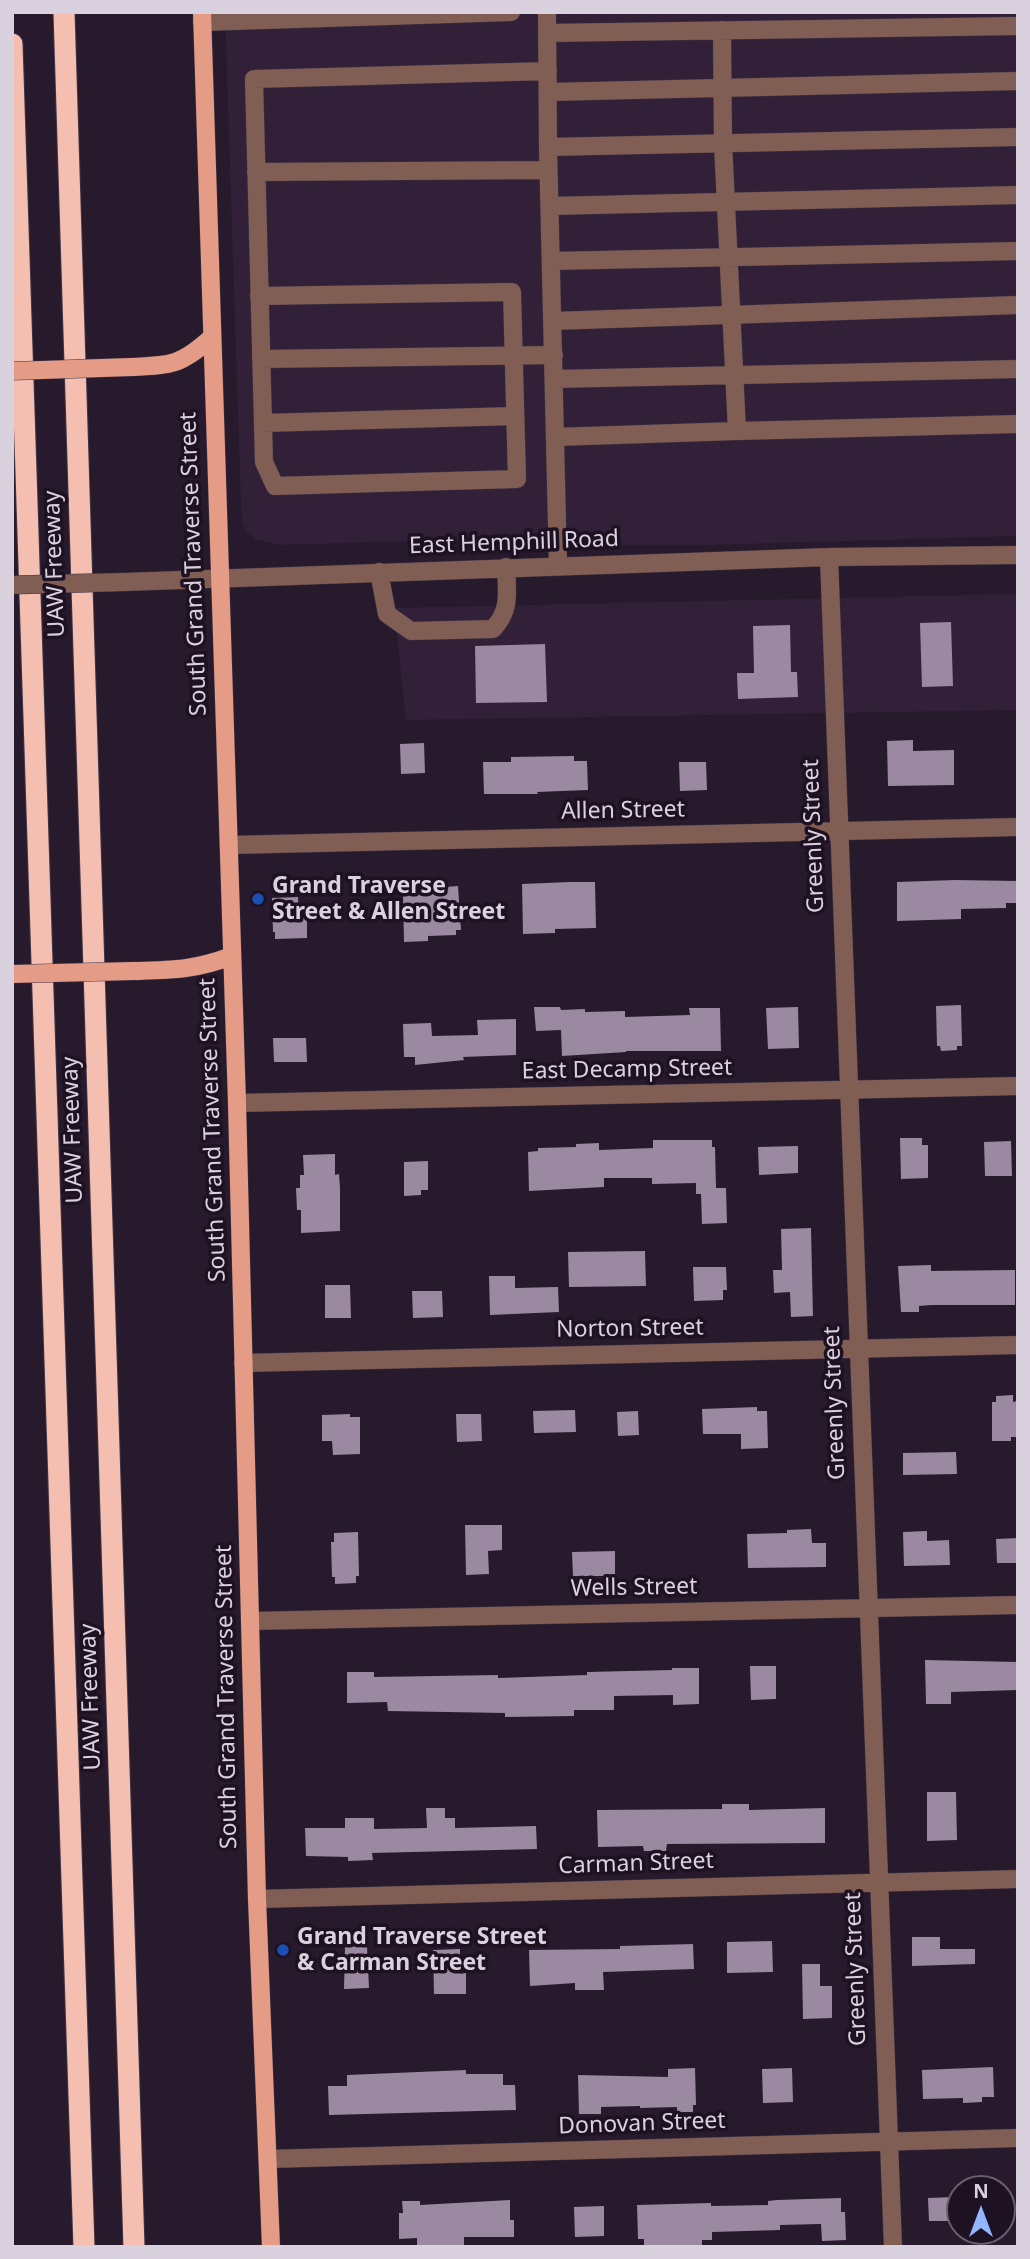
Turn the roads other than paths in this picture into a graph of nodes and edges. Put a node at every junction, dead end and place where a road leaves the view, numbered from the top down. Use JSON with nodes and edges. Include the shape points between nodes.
{"nodes":[{"id":1,"x":64,"y":12,"type":"edge"},
{"id":2,"x":511,"y":12,"type":"edge"},
{"id":3,"x":547,"y":12,"type":"edge"},
{"id":4,"x":202,"y":17,"type":"edge"},
{"id":5,"x":1018,"y":26,"type":"edge"},
{"id":6,"x":722,"y":30,"type":"junction"},
{"id":7,"x":547,"y":33,"type":"junction"},
{"id":8,"x":12,"y":44,"type":"edge"},
{"id":9,"x":548,"y":71,"type":"junction"},
{"id":10,"x":1018,"y":81,"type":"edge"},
{"id":11,"x":722,"y":88,"type":"junction"},
{"id":12,"x":548,"y":92,"type":"junction"},
{"id":13,"x":1018,"y":137,"type":"edge"},
{"id":14,"x":723,"y":143,"type":"junction"},
{"id":15,"x":548,"y":147,"type":"junction"},
{"id":16,"x":548,"y":170,"type":"junction"},
{"id":17,"x":256,"y":172,"type":"junction"},
{"id":18,"x":1018,"y":195,"type":"edge"},
{"id":19,"x":727,"y":202,"type":"junction"},
{"id":20,"x":551,"y":206,"type":"junction"},
{"id":21,"x":1018,"y":251,"type":"edge"},
{"id":22,"x":729,"y":257,"type":"junction"},
{"id":23,"x":552,"y":261,"type":"junction"},
{"id":24,"x":259,"y":296,"type":"junction"},
{"id":25,"x":1018,"y":304,"type":"edge"},
{"id":26,"x":732,"y":315,"type":"junction"},
{"id":27,"x":553,"y":321,"type":"junction"},
{"id":28,"x":211,"y":338,"type":"junction"},
{"id":29,"x":554,"y":355,"type":"junction"},
{"id":30,"x":513,"y":356,"type":"junction"},
{"id":31,"x":261,"y":359,"type":"junction"},
{"id":32,"x":1018,"y":369,"type":"edge"},
{"id":33,"x":12,"y":371,"type":"edge"},
{"id":34,"x":735,"y":375,"type":"junction"},
{"id":35,"x":554,"y":379,"type":"junction"},
{"id":36,"x":515,"y":415,"type":"junction"},
{"id":37,"x":263,"y":423,"type":"junction"},
{"id":38,"x":1018,"y":424,"type":"edge"},
{"id":39,"x":737,"y":431,"type":"junction"},
{"id":40,"x":555,"y":437,"type":"junction"},
{"id":41,"x":1018,"y":555,"type":"edge"},
{"id":42,"x":829,"y":557,"type":"junction"},
{"id":43,"x":558,"y":566,"type":"junction"},
{"id":44,"x":506,"y":568,"type":"junction"},
{"id":45,"x":379,"y":572,"type":"junction"},
{"id":46,"x":219,"y":580,"type":"junction"},
{"id":47,"x":12,"y":585,"type":"edge"},
{"id":48,"x":1018,"y":827,"type":"edge"},
{"id":49,"x":839,"y":831,"type":"junction"},
{"id":50,"x":229,"y":845,"type":"junction"},
{"id":51,"x":232,"y":956,"type":"junction"},
{"id":52,"x":12,"y":974,"type":"edge"},
{"id":53,"x":1018,"y":1086,"type":"edge"},
{"id":54,"x":849,"y":1089,"type":"junction"},
{"id":55,"x":237,"y":1103,"type":"junction"},
{"id":56,"x":1018,"y":1345,"type":"edge"},
{"id":57,"x":858,"y":1348,"type":"junction"},
{"id":58,"x":243,"y":1363,"type":"junction"},
{"id":59,"x":1018,"y":1605,"type":"edge"},
{"id":60,"x":868,"y":1608,"type":"junction"},
{"id":61,"x":250,"y":1621,"type":"junction"},
{"id":62,"x":1018,"y":1879,"type":"edge"},
{"id":63,"x":878,"y":1881,"type":"junction"},
{"id":64,"x":257,"y":1899,"type":"junction"},
{"id":65,"x":1018,"y":2138,"type":"edge"},
{"id":66,"x":887,"y":2141,"type":"junction"},
{"id":67,"x":268,"y":2159,"type":"junction"},
{"id":68,"x":84,"y":2247,"type":"edge"},
{"id":69,"x":134,"y":2247,"type":"edge"},
{"id":70,"x":271,"y":2247,"type":"edge"},
{"id":71,"x":892,"y":2247,"type":"edge"}],
"edges":[{"from":1,"to":69,"type":"highway","name":"UAW Freeway"},
{"from":2,"to":4,"type":"street"},
{"from":3,"to":7,"type":"street"},
{"from":4,"to":28,"type":"main road","name":"South Grand Traverse Street"},
{"from":5,"to":6,"type":"street"},
{"from":6,"to":7,"type":"street"},
{"from":6,"to":11,"type":"street"},
{"from":7,"to":9,"type":"street"},
{"from":8,"to":68,"type":"highway","name":"UAW Freeway"},
{"from":9,"to":12,"type":"street"},
{"from":9,"to":17,"type":"street","via":[[254,79]]},
{"from":10,"to":11,"type":"street"},
{"from":11,"to":12,"type":"street"},
{"from":11,"to":14,"type":"street"},
{"from":12,"to":15,"type":"street"},
{"from":13,"to":14,"type":"street"},
{"from":14,"to":15,"type":"street"},
{"from":14,"to":19,"type":"street"},
{"from":15,"to":16,"type":"street"},
{"from":16,"to":17,"type":"street"},
{"from":16,"to":20,"type":"street"},
{"from":17,"to":24,"type":"street"},
{"from":18,"to":19,"type":"street"},
{"from":19,"to":20,"type":"street"},
{"from":19,"to":22,"type":"street"},
{"from":20,"to":23,"type":"street"},
{"from":21,"to":22,"type":"street"},
{"from":22,"to":23,"type":"street"},
{"from":22,"to":26,"type":"street"},
{"from":23,"to":27,"type":"street"},
{"from":24,"to":30,"type":"street","via":[[512,292]]},
{"from":24,"to":31,"type":"street"},
{"from":25,"to":26,"type":"street"},
{"from":26,"to":27,"type":"street"},
{"from":26,"to":34,"type":"street"},
{"from":27,"to":29,"type":"street"},
{"from":28,"to":33,"type":"main road","bridge":true,"via":[[173,364]]},
{"from":28,"to":46,"type":"main road","name":"South Grand Traverse Street"},
{"from":29,"to":30,"type":"street"},
{"from":29,"to":35,"type":"street"},
{"from":30,"to":31,"type":"street"},
{"from":30,"to":36,"type":"street"},
{"from":31,"to":37,"type":"street"},
{"from":32,"to":34,"type":"street"},
{"from":34,"to":35,"type":"street"},
{"from":34,"to":39,"type":"street"},
{"from":35,"to":40,"type":"street"},
{"from":36,"to":37,"type":"street"},
{"from":36,"to":37,"type":"street","via":[[517,479],[275,486],[264,462]]},
{"from":38,"to":39,"type":"street"},
{"from":39,"to":40,"type":"street"},
{"from":40,"to":43,"type":"street"},
{"from":41,"to":42,"type":"street","name":"East Hemphill Road"},
{"from":42,"to":43,"type":"street","name":"East Hemphill Road"},
{"from":42,"to":49,"type":"street","name":"Greenly Street"},
{"from":43,"to":44,"type":"street","name":"East Hemphill Road"},
{"from":44,"to":45,"type":"street","name":"East Hemphill Road"},
{"from":44,"to":45,"type":"street","via":[[504,617],[493,629],[411,631],[387,614]]},
{"from":45,"to":46,"type":"street","name":"East Hemphill Road"},
{"from":46,"to":47,"type":"street","name":"East Hemphill Road","bridge":true},
{"from":46,"to":50,"type":"main road","name":"South Grand Traverse Street"},
{"from":48,"to":49,"type":"street","name":"Allen Street"},
{"from":49,"to":50,"type":"street","name":"Allen Street"},
{"from":49,"to":54,"type":"street","name":"Greenly Street"},
{"from":50,"to":51,"type":"main road","name":"South Grand Traverse Street"},
{"from":51,"to":52,"type":"main road","bridge":true,"via":[[182,970]]},
{"from":51,"to":55,"type":"main road","name":"South Grand Traverse Street"},
{"from":53,"to":54,"type":"street","name":"East Decamp Street"},
{"from":54,"to":55,"type":"street","name":"East Decamp Street"},
{"from":54,"to":57,"type":"street","name":"Greenly Street"},
{"from":55,"to":58,"type":"main road","name":"South Grand Traverse Street"},
{"from":56,"to":57,"type":"street","name":"Norton Street"},
{"from":57,"to":58,"type":"street","name":"Norton Street"},
{"from":57,"to":60,"type":"street","name":"Greenly Street"},
{"from":58,"to":61,"type":"main road","name":"South Grand Traverse Street"},
{"from":59,"to":60,"type":"street","name":"Wells Street"},
{"from":60,"to":61,"type":"street","name":"Wells Street"},
{"from":60,"to":63,"type":"street","name":"Greenly Street"},
{"from":61,"to":64,"type":"main road","name":"South Grand Traverse Street"},
{"from":62,"to":63,"type":"street","name":"Carman Street"},
{"from":63,"to":64,"type":"street","name":"Carman Street"},
{"from":63,"to":66,"type":"street","name":"Greenly Street"},
{"from":64,"to":67,"type":"main road","name":"South Grand Traverse Street"},
{"from":65,"to":66,"type":"street","name":"Donovan Street"},
{"from":66,"to":67,"type":"street","name":"Donovan Street"},
{"from":66,"to":71,"type":"street","name":"Greenly Street"},
{"from":67,"to":70,"type":"main road","name":"South Grand Traverse Street"}]}
